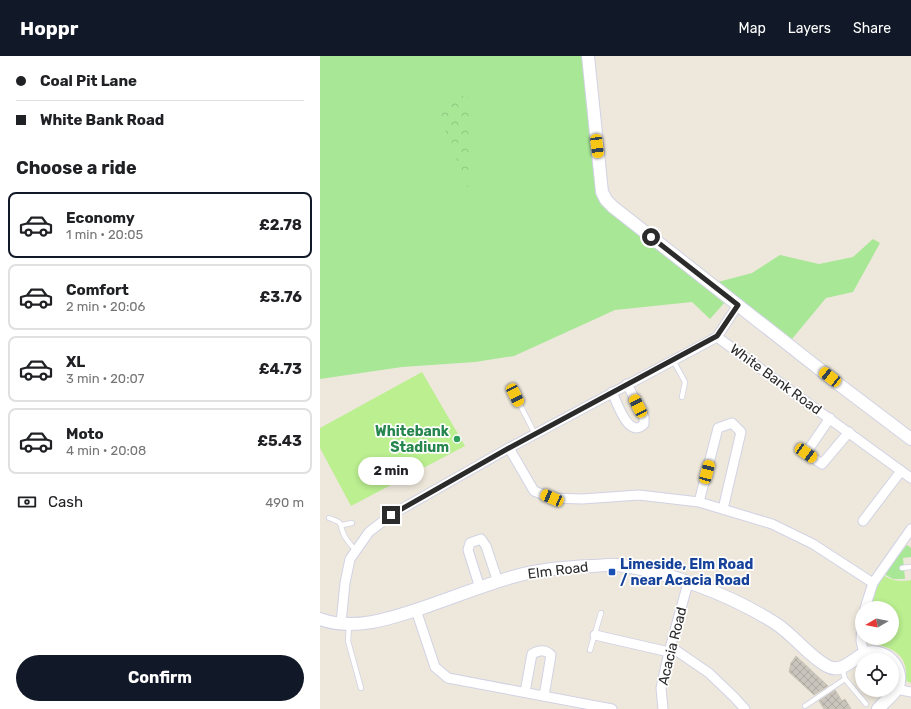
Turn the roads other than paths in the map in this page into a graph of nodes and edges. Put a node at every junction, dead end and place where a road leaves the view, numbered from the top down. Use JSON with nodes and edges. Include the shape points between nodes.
{"nodes":[{"id":1,"x":588,"y":56,"type":"edge"},
{"id":2,"x":738,"y":305,"type":"junction"},
{"id":3,"x":717,"y":336,"type":"junction"},
{"id":4,"x":673,"y":360,"type":"junction"},
{"id":5,"x":627,"y":384,"type":"junction"},
{"id":6,"x":612,"y":392,"type":"junction"},
{"id":7,"x":515,"y":395,"type":"dead end"},
{"id":8,"x":682,"y":397,"type":"dead end"},
{"id":9,"x":830,"y":418,"type":"junction"},
{"id":10,"x":849,"y":432,"type":"junction"},
{"id":11,"x":535,"y":434,"type":"junction"},
{"id":12,"x":911,"y":439,"type":"edge"},
{"id":13,"x":509,"y":448,"type":"junction"},
{"id":14,"x":901,"y":471,"type":"junction"},
{"id":15,"x":911,"y":478,"type":"edge"},
{"id":16,"x":699,"y":502,"type":"junction"},
{"id":17,"x":723,"y":509,"type":"junction"},
{"id":18,"x":329,"y":518,"type":"dead end"},
{"id":19,"x":863,"y":521,"type":"dead end"},
{"id":20,"x":352,"y":523,"type":"dead end"},
{"id":21,"x":342,"y":526,"type":"junction"},
{"id":22,"x":911,"y":531,"type":"edge"},
{"id":23,"x":356,"y":551,"type":"junction"},
{"id":24,"x":911,"y":567,"type":"edge"},
{"id":25,"x":902,"y":568,"type":"dead end"},
{"id":26,"x":498,"y":582,"type":"junction"},
{"id":27,"x":688,"y":583,"type":"junction"},
{"id":28,"x":873,"y":583,"type":"junction"},
{"id":29,"x":480,"y":588,"type":"junction"},
{"id":30,"x":867,"y":601,"type":"edge"},
{"id":31,"x":416,"y":610,"type":"junction"},
{"id":32,"x":601,"y":613,"type":"dead end"},
{"id":33,"x":320,"y":619,"type":"edge"},
{"id":34,"x":345,"y":623,"type":"junction"},
{"id":35,"x":595,"y":635,"type":"junction"},
{"id":36,"x":670,"y":649,"type":"junction"},
{"id":37,"x":590,"y":650,"type":"dead end"},
{"id":38,"x":855,"y":662,"type":"edge"},
{"id":39,"x":843,"y":673,"type":"junction"},
{"id":40,"x":361,"y":688,"type":"dead end"},
{"id":41,"x":899,"y":689,"type":"edge"},
{"id":42,"x":525,"y":692,"type":"junction"},
{"id":43,"x":911,"y":692,"type":"edge"},
{"id":44,"x":544,"y":696,"type":"junction"},
{"id":45,"x":889,"y":697,"type":"edge"},
{"id":46,"x":866,"y":704,"type":"dead end"},
{"id":47,"x":805,"y":706,"type":"dead end"},
{"id":48,"x":612,"y":709,"type":"edge"},
{"id":49,"x":662,"y":709,"type":"edge"},
{"id":50,"x":745,"y":709,"type":"edge"},
{"id":51,"x":878,"y":709,"type":"edge"}],
"edges":[{"from":1,"to":2,"type":"street","via":[[602,192],[606,200]]},
{"from":2,"to":3,"type":"street"},
{"from":2,"to":12,"type":"street"},
{"from":3,"to":4,"type":"street","name":"White Bank Road"},
{"from":3,"to":9,"type":"street","name":"White Bank Road"},
{"from":4,"to":5,"type":"street","name":"White Bank Road"},
{"from":4,"to":8,"type":"lane","via":[[685,382]]},
{"from":5,"to":6,"type":"street","name":"White Bank Road"},
{"from":5,"to":6,"type":"street","via":[[644,417],[644,424],[640,428],[628,425]]},
{"from":6,"to":11,"type":"street","name":"White Bank Road"},
{"from":7,"to":11,"type":"lane"},
{"from":9,"to":10,"type":"street","name":"White Bank Road"},
{"from":9,"to":10,"type":"street","name":"White Bank Road","via":[[806,453],[822,464]]},
{"from":10,"to":14,"type":"street","name":"White Bank Road"},
{"from":11,"to":13,"type":"street","name":"White Bank Road"},
{"from":13,"to":16,"type":"street","via":[[534,491],[552,498],[582,499],[639,495]]},
{"from":13,"to":23,"type":"street","name":"White Bank Road","via":[[391,515],[369,532]]},
{"from":14,"to":15,"type":"street","name":"White Bank Road"},
{"from":14,"to":19,"type":"street"},
{"from":16,"to":17,"type":"street"},
{"from":16,"to":17,"type":"street","via":[[718,428],[732,423],[741,432]]},
{"from":17,"to":28,"type":"street","via":[[772,524],[813,544]]},
{"from":18,"to":21,"type":"lane"},
{"from":20,"to":21,"type":"lane"},
{"from":21,"to":23,"type":"lane","via":[[343,534]]},
{"from":22,"to":28,"type":"street"},
{"from":23,"to":34,"type":"street","name":"White Bank Road","via":[[350,559],[345,583]]},
{"from":24,"to":25,"type":"lane"},
{"from":26,"to":27,"type":"street","name":"Elm Road","via":[[565,567],[615,565],[656,572]]},
{"from":26,"to":29,"type":"street","name":"Elm Road"},
{"from":26,"to":29,"type":"street","via":[[486,546],[481,539],[470,543],[468,550]]},
{"from":27,"to":36,"type":"street","name":"Acacia Road"},
{"from":27,"to":39,"type":"street","name":"Elm Road","via":[[737,601],[776,624],[828,667]]},
{"from":28,"to":30,"type":"street"},
{"from":29,"to":31,"type":"street","name":"Elm Road"},
{"from":31,"to":34,"type":"street","name":"Elm Road","via":[[390,619]]},
{"from":31,"to":42,"type":"street","via":[[434,667],[448,678]]},
{"from":32,"to":35,"type":"lane"},
{"from":33,"to":34,"type":"street","name":"Elm Road"},
{"from":34,"to":40,"type":"lane"},
{"from":35,"to":36,"type":"street"},
{"from":35,"to":37,"type":"lane"},
{"from":36,"to":49,"type":"street","name":"Acacia Road","via":[[661,688]]},
{"from":36,"to":50,"type":"street","via":[[709,673]]},
{"from":38,"to":39,"type":"street"},
{"from":39,"to":46,"type":"lane"},
{"from":39,"to":47,"type":"lane"},
{"from":41,"to":43,"type":"street"},
{"from":42,"to":44,"type":"street"},
{"from":42,"to":44,"type":"street","via":[[532,654],[547,651],[551,655]]},
{"from":44,"to":48,"type":"street"},
{"from":45,"to":51,"type":"street"}]}
